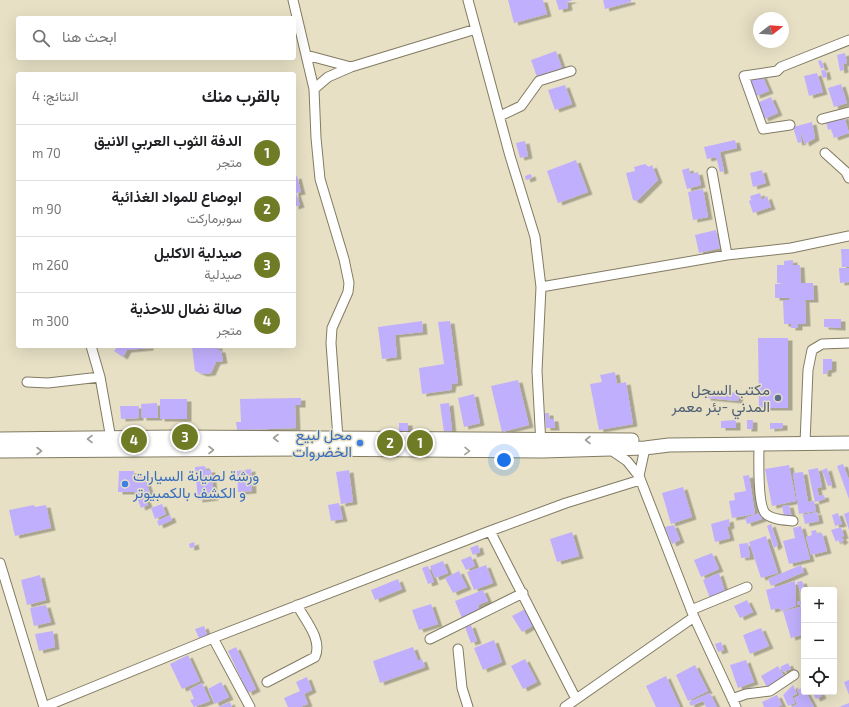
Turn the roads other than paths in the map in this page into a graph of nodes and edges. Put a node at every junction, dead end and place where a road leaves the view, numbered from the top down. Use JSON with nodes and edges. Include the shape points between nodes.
{"nodes":[{"id":1,"x":292,"y":0,"type":"edge"},
{"id":2,"x":468,"y":0,"type":"edge"},
{"id":3,"x":476,"y":29,"type":"junction"},
{"id":4,"x":849,"y":40,"type":"edge"},
{"id":5,"x":306,"y":55,"type":"junction"},
{"id":6,"x":351,"y":67,"type":"junction"},
{"id":7,"x":571,"y":71,"type":"dead end"},
{"id":8,"x":314,"y":89,"type":"junction"},
{"id":9,"x":849,"y":112,"type":"edge"},
{"id":10,"x":500,"y":116,"type":"junction"},
{"id":11,"x":822,"y":119,"type":"dead end"},
{"id":12,"x":790,"y":125,"type":"dead end"},
{"id":13,"x":825,"y":153,"type":"dead end"},
{"id":14,"x":712,"y":172,"type":"dead end"},
{"id":15,"x":849,"y":178,"type":"edge"},
{"id":16,"x":849,"y":236,"type":"edge"},
{"id":17,"x":728,"y":255,"type":"junction"},
{"id":18,"x":541,"y":287,"type":"junction"},
{"id":19,"x":849,"y":344,"type":"edge"},
{"id":20,"x":92,"y":348,"type":"edge"},
{"id":21,"x":100,"y":377,"type":"junction"},
{"id":22,"x":27,"y":382,"type":"dead end"},
{"id":23,"x":338,"y":438,"type":"junction"},
{"id":24,"x":0,"y":439,"type":"edge"},
{"id":25,"x":111,"y":439,"type":"junction"},
{"id":26,"x":805,"y":443,"type":"junction"},
{"id":27,"x":849,"y":443,"type":"edge"},
{"id":28,"x":759,"y":444,"type":"junction"},
{"id":29,"x":445,"y":445,"type":"junction"},
{"id":30,"x":669,"y":445,"type":"junction"},
{"id":31,"x":541,"y":446,"type":"junction"},
{"id":32,"x":645,"y":448,"type":"junction"},
{"id":33,"x":611,"y":450,"type":"junction"},
{"id":34,"x":0,"y":451,"type":"edge"},
{"id":35,"x":640,"y":478,"type":"junction"},
{"id":36,"x":793,"y":521,"type":"dead end"},
{"id":37,"x":490,"y":531,"type":"junction"},
{"id":38,"x":0,"y":563,"type":"edge"},
{"id":39,"x":747,"y":587,"type":"dead end"},
{"id":40,"x":523,"y":593,"type":"junction"},
{"id":41,"x":297,"y":606,"type":"junction"},
{"id":42,"x":692,"y":614,"type":"junction"},
{"id":43,"x":213,"y":638,"type":"junction"},
{"id":44,"x":430,"y":639,"type":"dead end"},
{"id":45,"x":458,"y":649,"type":"dead end"},
{"id":46,"x":794,"y":675,"type":"dead end"},
{"id":47,"x":267,"y":682,"type":"dead end"},
{"id":48,"x":734,"y":703,"type":"edge"},
{"id":49,"x":572,"y":704,"type":"edge"},
{"id":50,"x":250,"y":707,"type":"edge"},
{"id":51,"x":468,"y":707,"type":"edge"}],
"edges":[{"from":1,"to":5,"type":"street"},
{"from":2,"to":3,"type":"street"},
{"from":3,"to":6,"type":"street"},
{"from":3,"to":10,"type":"street"},
{"from":4,"to":12,"type":"street","via":[[781,67],[777,71],[744,76],[763,129]]},
{"from":5,"to":6,"type":"street"},
{"from":5,"to":8,"type":"street"},
{"from":6,"to":8,"type":"street","via":[[328,77]]},
{"from":7,"to":10,"type":"street","via":[[539,80],[520,106]]},
{"from":8,"to":23,"type":"street","via":[[320,179],[349,283],[348,292],[332,328]]},
{"from":9,"to":11,"type":"street"},
{"from":10,"to":18,"type":"street","via":[[535,236]]},
{"from":13,"to":15,"type":"street"},
{"from":14,"to":17,"type":"street"},
{"from":16,"to":17,"type":"street","via":[[790,248]]},
{"from":17,"to":18,"type":"street"},
{"from":18,"to":31,"type":"street","via":[[537,371]]},
{"from":19,"to":26,"type":"street","via":[[822,344],[812,350],[808,370]]},
{"from":20,"to":21,"type":"street"},
{"from":21,"to":22,"type":"street","via":[[48,383]]},
{"from":21,"to":25,"type":"street"},
{"from":23,"to":25,"type":"highway","one_way":true},
{"from":23,"to":29,"type":"highway"},
{"from":25,"to":24,"type":"highway","one_way":true},
{"from":26,"to":27,"type":"highway"},
{"from":26,"to":28,"type":"highway"},
{"from":28,"to":30,"type":"highway"},
{"from":28,"to":36,"type":"street","via":[[759,484],[763,510],[767,515]]},
{"from":29,"to":31,"type":"highway"},
{"from":34,"to":29,"type":"highway","one_way":true,"via":[[302,449]]},
{"from":30,"to":31,"type":"highway","one_way":true,"via":[[643,440]]},
{"from":30,"to":32,"type":"highway"},
{"from":31,"to":33,"type":"highway"},
{"from":32,"to":33,"type":"highway"},
{"from":32,"to":35,"type":"street"},
{"from":33,"to":35,"type":"street","via":[[627,461]]},
{"from":35,"to":37,"type":"street"},
{"from":35,"to":42,"type":"street"},
{"from":37,"to":40,"type":"street"},
{"from":37,"to":41,"type":"street"},
{"from":38,"to":43,"type":"street","via":[[44,707]]},
{"from":39,"to":42,"type":"street"},
{"from":40,"to":44,"type":"street"},
{"from":40,"to":49,"type":"street"},
{"from":41,"to":43,"type":"street"},
{"from":41,"to":47,"type":"street","via":[[317,642],[316,657]]},
{"from":42,"to":48,"type":"street"},
{"from":42,"to":49,"type":"street"},
{"from":43,"to":50,"type":"street"},
{"from":45,"to":51,"type":"street","via":[[462,688]]},
{"from":46,"to":48,"type":"street","via":[[770,691],[746,694]]}]}
